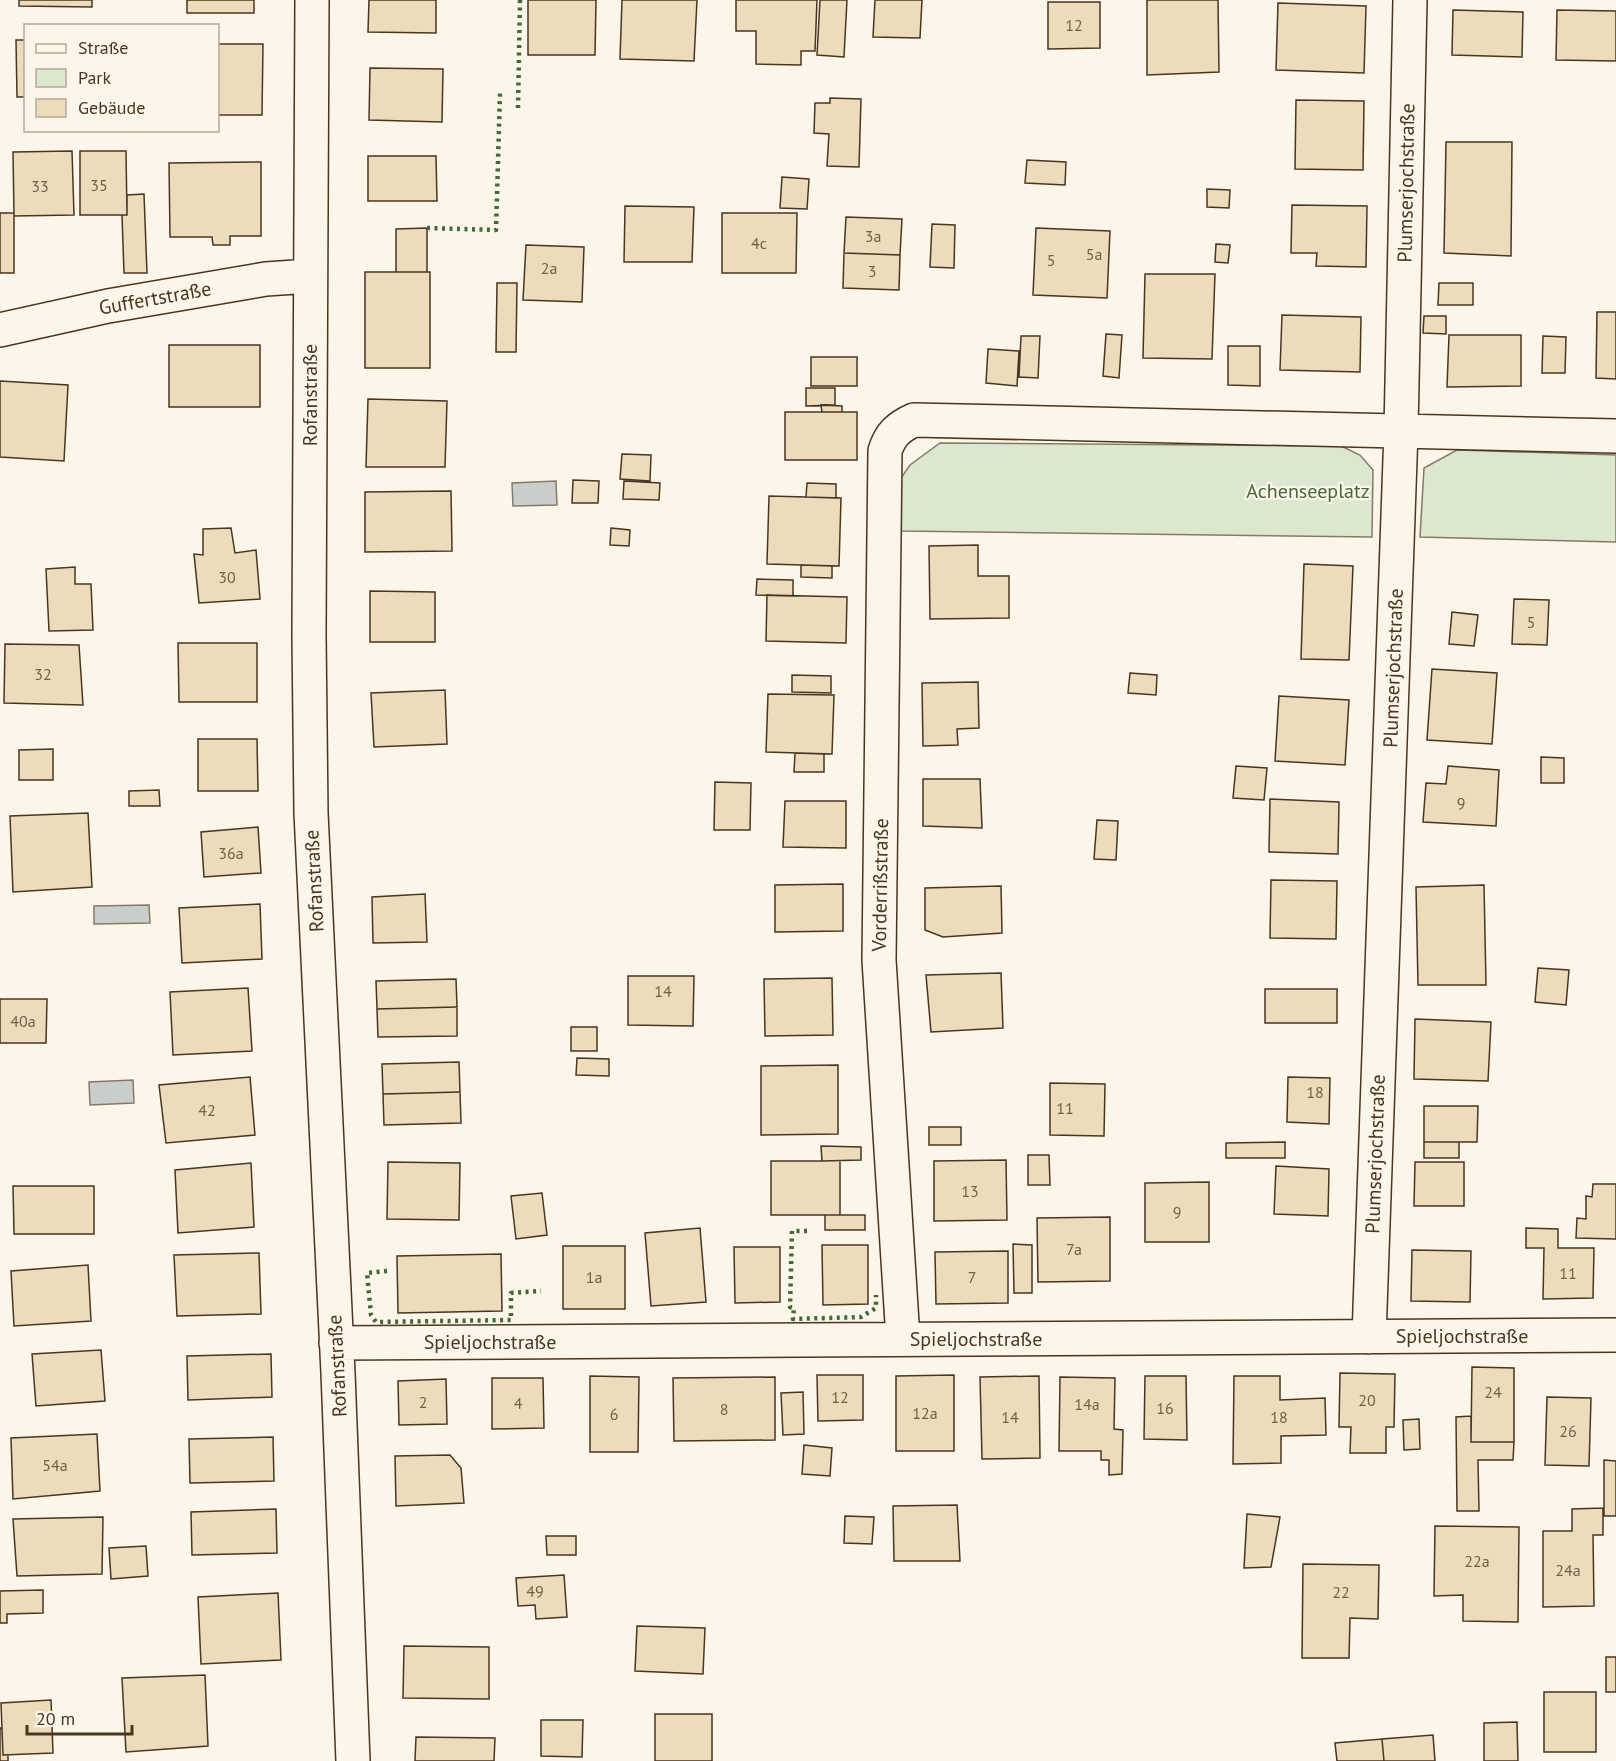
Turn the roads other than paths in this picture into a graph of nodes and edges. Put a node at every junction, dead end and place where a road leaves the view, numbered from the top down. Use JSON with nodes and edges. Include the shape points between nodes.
{"nodes":[{"id":1,"x":312,"y":0,"type":"edge"},
{"id":2,"x":1410,"y":0,"type":"edge"},
{"id":3,"x":310,"y":276,"type":"junction"},
{"id":4,"x":0,"y":330,"type":"edge"},
{"id":5,"x":1401,"y":431,"type":"junction"},
{"id":6,"x":1616,"y":436,"type":"edge"},
{"id":7,"x":1616,"y":1335,"type":"edge"},
{"id":8,"x":1369,"y":1336,"type":"junction"},
{"id":9,"x":903,"y":1340,"type":"junction"},
{"id":10,"x":336,"y":1343,"type":"junction"},
{"id":11,"x":353,"y":1761,"type":"edge"}],
"edges":[{"from":1,"to":3,"type":"street","name":"Rofanstraße"},
{"from":2,"to":5,"type":"street","name":"Plumserjochstraße"},
{"from":3,"to":4,"type":"street","name":"Guffertstraße","via":[[266,279],[142,300]]},
{"from":3,"to":10,"type":"street","name":"Rofanstraße","via":[[311,813]]},
{"from":5,"to":6,"type":"street"},
{"from":5,"to":8,"type":"street","name":"Plumserjochstraße"},
{"from":5,"to":9,"type":"street","name":"Vorderrißstraße","via":[[914,420],[888,440],[879,960]]},
{"from":7,"to":8,"type":"street","name":"Spieljochstraße"},
{"from":8,"to":9,"type":"street","name":"Spieljochstraße"},
{"from":9,"to":10,"type":"street","name":"Spieljochstraße"},
{"from":10,"to":11,"type":"street","name":"Rofanstraße"}]}
